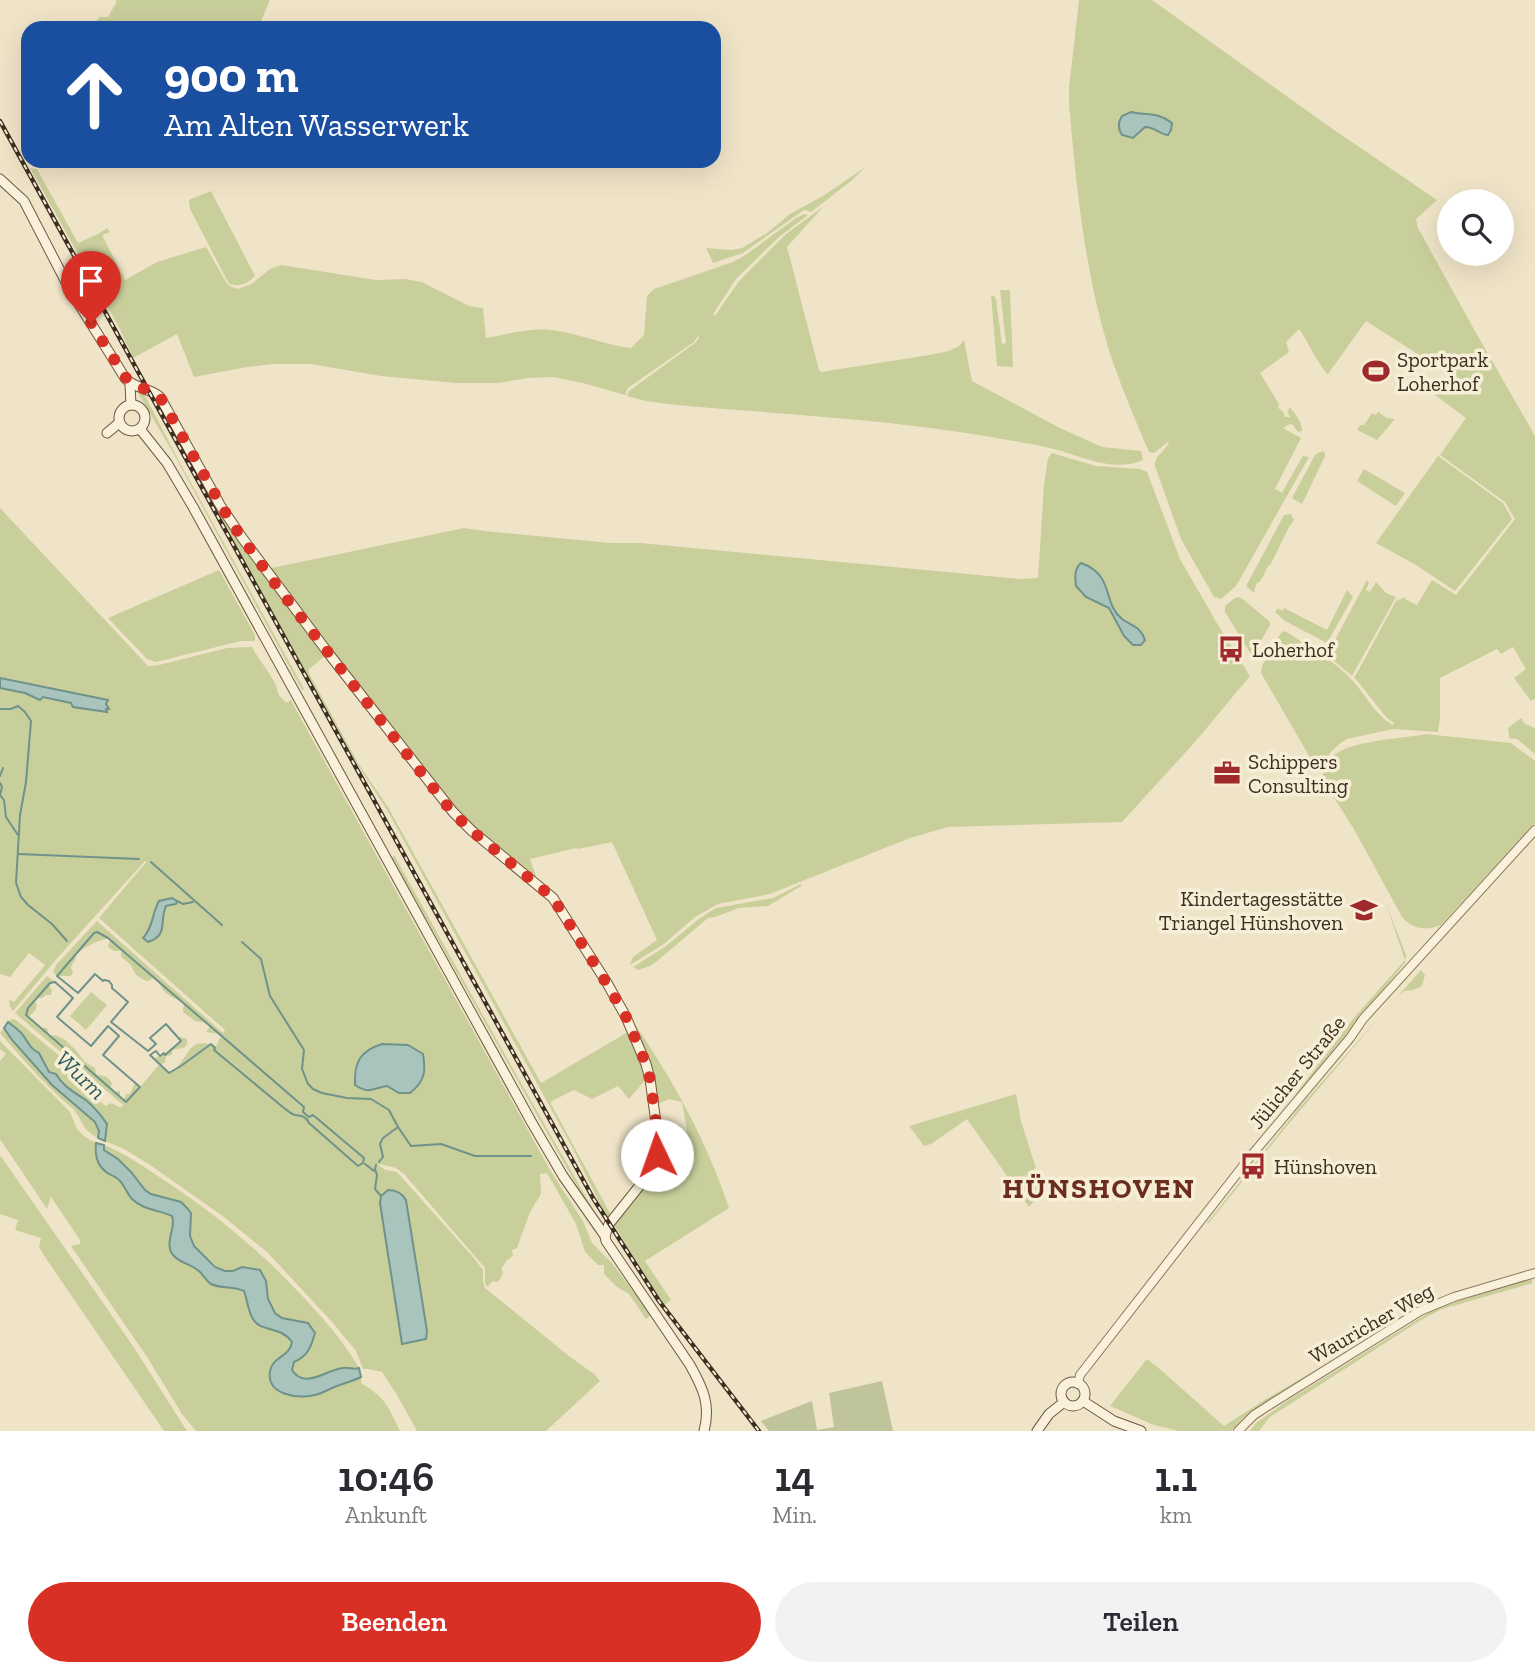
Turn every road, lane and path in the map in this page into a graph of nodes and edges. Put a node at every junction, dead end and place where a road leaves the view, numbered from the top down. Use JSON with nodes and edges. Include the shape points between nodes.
{"nodes":[{"id":1,"x":0,"y":179,"type":"edge"},
{"id":2,"x":133,"y":385,"type":"junction"},
{"id":3,"x":131,"y":405,"type":"junction"},
{"id":4,"x":119,"y":424,"type":"junction"},
{"id":5,"x":140,"y":429,"type":"junction"},
{"id":6,"x":107,"y":433,"type":"dead end"},
{"id":7,"x":1535,"y":830,"type":"edge"},
{"id":8,"x":605,"y":1236,"type":"junction"},
{"id":9,"x":1535,"y":1273,"type":"edge"},
{"id":10,"x":1078,"y":1384,"type":"junction"},
{"id":11,"x":1083,"y":1401,"type":"junction"},
{"id":12,"x":1064,"y":1402,"type":"junction"},
{"id":13,"x":704,"y":1431,"type":"edge"},
{"id":14,"x":1037,"y":1431,"type":"edge"},
{"id":15,"x":1141,"y":1431,"type":"edge"},
{"id":16,"x":1238,"y":1431,"type":"edge"}],
"edges":[{"from":1,"to":2,"type":"main road","via":[[23,201],[69,288]]},
{"from":2,"to":3,"type":"main road"},
{"from":2,"to":8,"type":"main road","via":[[160,397],[225,513],[264,569],[453,813],[553,898],[626,1017],[650,1079],[657,1155],[649,1174],[609,1224]]},
{"from":3,"to":4,"type":"main road","via":[[120,411]]},
{"from":3,"to":5,"type":"main road","via":[[144,413]]},
{"from":4,"to":5,"type":"main road","via":[[127,431]]},
{"from":4,"to":6,"type":"main road"},
{"from":5,"to":8,"type":"main road","via":[[193,507],[532,1123]]},
{"from":7,"to":10,"type":"street","name":"Jülicher Straße","via":[[1363,1019],[1136,1301],[1080,1375]]},
{"from":8,"to":13,"type":"main road","via":[[702,1386],[708,1413]]},
{"from":9,"to":16,"type":"street","name":"Wauricher Weg","via":[[1420,1311],[1254,1415]]},
{"from":10,"to":11,"type":"main road","via":[[1084,1391]]},
{"from":10,"to":12,"type":"main road","via":[[1063,1388]]},
{"from":11,"to":12,"type":"main road","via":[[1074,1406]]},
{"from":11,"to":15,"type":"main road","via":[[1114,1421]]},
{"from":12,"to":14,"type":"main road"}]}
